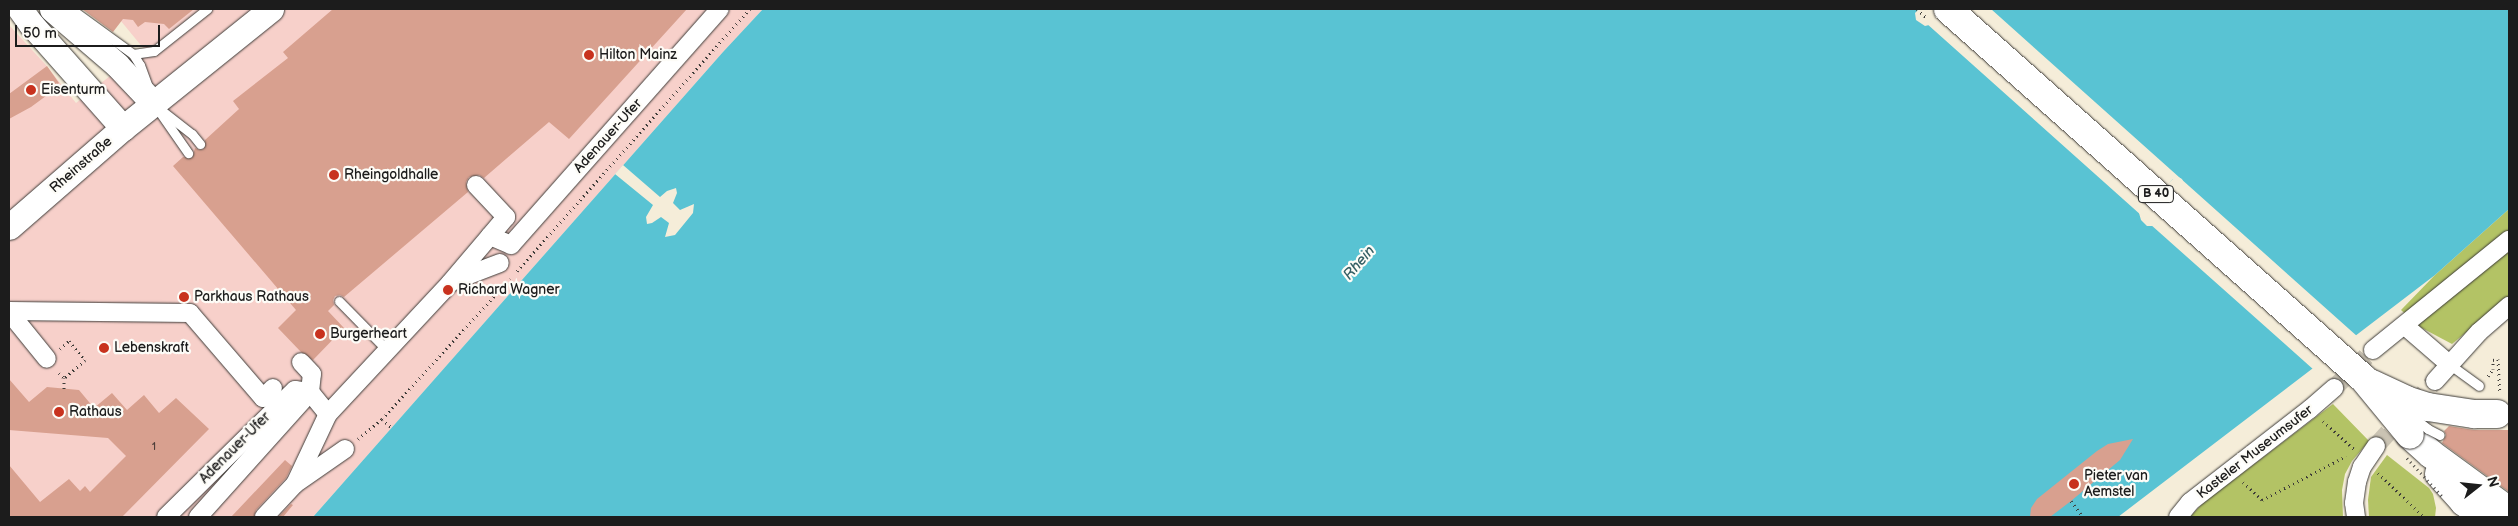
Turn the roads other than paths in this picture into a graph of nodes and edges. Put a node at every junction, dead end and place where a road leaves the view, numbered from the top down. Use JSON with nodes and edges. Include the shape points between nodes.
{"nodes":[{"id":1,"x":20,"y":9,"type":"edge"},
{"id":2,"x":52,"y":9,"type":"edge"},
{"id":3,"x":71,"y":9,"type":"edge"},
{"id":4,"x":207,"y":9,"type":"edge"},
{"id":5,"x":271,"y":9,"type":"edge"},
{"id":6,"x":719,"y":9,"type":"edge"},
{"id":7,"x":1948,"y":9,"type":"edge"},
{"id":8,"x":133,"y":54,"type":"junction"},
{"id":9,"x":153,"y":103,"type":"junction"},
{"id":10,"x":124,"y":128,"type":"junction"},
{"id":11,"x":200,"y":144,"type":"dead end"},
{"id":12,"x":188,"y":153,"type":"dead end"},
{"id":13,"x":476,"y":185,"type":"dead end"},
{"id":14,"x":9,"y":227,"type":"edge"},
{"id":15,"x":490,"y":236,"type":"junction"},
{"id":16,"x":2509,"y":240,"type":"edge"},
{"id":17,"x":500,"y":264,"type":"dead end"},
{"id":18,"x":450,"y":283,"type":"junction"},
{"id":19,"x":339,"y":302,"type":"dead end"},
{"id":20,"x":2509,"y":306,"type":"edge"},
{"id":21,"x":9,"y":312,"type":"edge"},
{"id":22,"x":2405,"y":326,"type":"junction"},
{"id":23,"x":387,"y":350,"type":"junction"},
{"id":24,"x":2373,"y":350,"type":"tunnel mouth"},
{"id":25,"x":47,"y":359,"type":"road end"},
{"id":26,"x":300,"y":362,"type":"dead end"},
{"id":27,"x":2449,"y":364,"type":"junction"},
{"id":28,"x":2364,"y":379,"type":"junction"},
{"id":29,"x":2435,"y":380,"type":"tunnel mouth"},
{"id":30,"x":2479,"y":386,"type":"dead end"},
{"id":31,"x":273,"y":388,"type":"dead end"},
{"id":32,"x":2334,"y":388,"type":"tunnel mouth"},
{"id":33,"x":310,"y":392,"type":"junction"},
{"id":34,"x":2502,"y":408,"type":"edge"},
{"id":35,"x":328,"y":414,"type":"junction"},
{"id":36,"x":2440,"y":435,"type":"dead end"},
{"id":37,"x":2376,"y":446,"type":"tunnel mouth"},
{"id":38,"x":345,"y":449,"type":"road end"},
{"id":39,"x":295,"y":484,"type":"junction"},
{"id":40,"x":2475,"y":503,"type":"edge"},
{"id":41,"x":166,"y":517,"type":"edge"},
{"id":42,"x":198,"y":517,"type":"edge"},
{"id":43,"x":264,"y":517,"type":"edge"},
{"id":44,"x":2178,"y":517,"type":"edge"},
{"id":45,"x":2356,"y":517,"type":"edge"}],
"edges":[{"from":1,"to":10,"type":"main road"},
{"from":2,"to":9,"type":"main road","via":[[117,64]]},
{"from":3,"to":8,"type":"lane"},
{"from":4,"to":8,"type":"lane","via":[[154,51]]},
{"from":5,"to":9,"type":"main road","name":"Rheinstraße"},
{"from":6,"to":15,"type":"street","name":"Adenauer-Ufer","via":[[510,245]]},
{"from":7,"to":28,"type":"main road","number":"B 40","bridge":true},
{"from":8,"to":9,"type":"lane"},
{"from":9,"to":10,"type":"main road","name":"Rheinstraße"},
{"from":9,"to":11,"type":"lane"},
{"from":9,"to":12,"type":"lane"},
{"from":10,"to":14,"type":"main road","name":"Rheinstraße"},
{"from":13,"to":15,"type":"street","via":[[506,217]]},
{"from":15,"to":18,"type":"street"},
{"from":16,"to":22,"type":"street"},
{"from":17,"to":18,"type":"street"},
{"from":18,"to":23,"type":"street"},
{"from":19,"to":23,"type":"lane"},
{"from":20,"to":27,"type":"street"},
{"from":21,"to":25,"type":"street"},
{"from":21,"to":31,"type":"street","via":[[190,314],[263,398]]},
{"from":22,"to":24,"type":"street"},
{"from":22,"to":27,"type":"street"},
{"from":23,"to":35,"type":"street"},
{"from":26,"to":33,"type":"street","via":[[312,374]]},
{"from":27,"to":29,"type":"street"},
{"from":27,"to":30,"type":"lane"},
{"from":28,"to":34,"type":"main road","number":"B 40","bridge":true,"via":[[2391,394],[2428,406],[2474,414]]},
{"from":28,"to":36,"type":"lane","bridge":true},
{"from":28,"to":40,"type":"main road","number":"B 40","bridge":true,"via":[[2410,435]]},
{"from":32,"to":44,"type":"street","name":"Kasteler Museumsufer","via":[[2190,502]]},
{"from":33,"to":35,"type":"street"},
{"from":33,"to":41,"type":"street","name":"Adenauer-Ufer","via":[[295,390],[286,396]]},
{"from":33,"to":42,"type":"street","name":"Adenauer-Ufer"},
{"from":35,"to":39,"type":"street"},
{"from":37,"to":45,"type":"street","via":[[2362,467],[2357,482]]},
{"from":38,"to":39,"type":"street"},
{"from":39,"to":43,"type":"street"}]}
